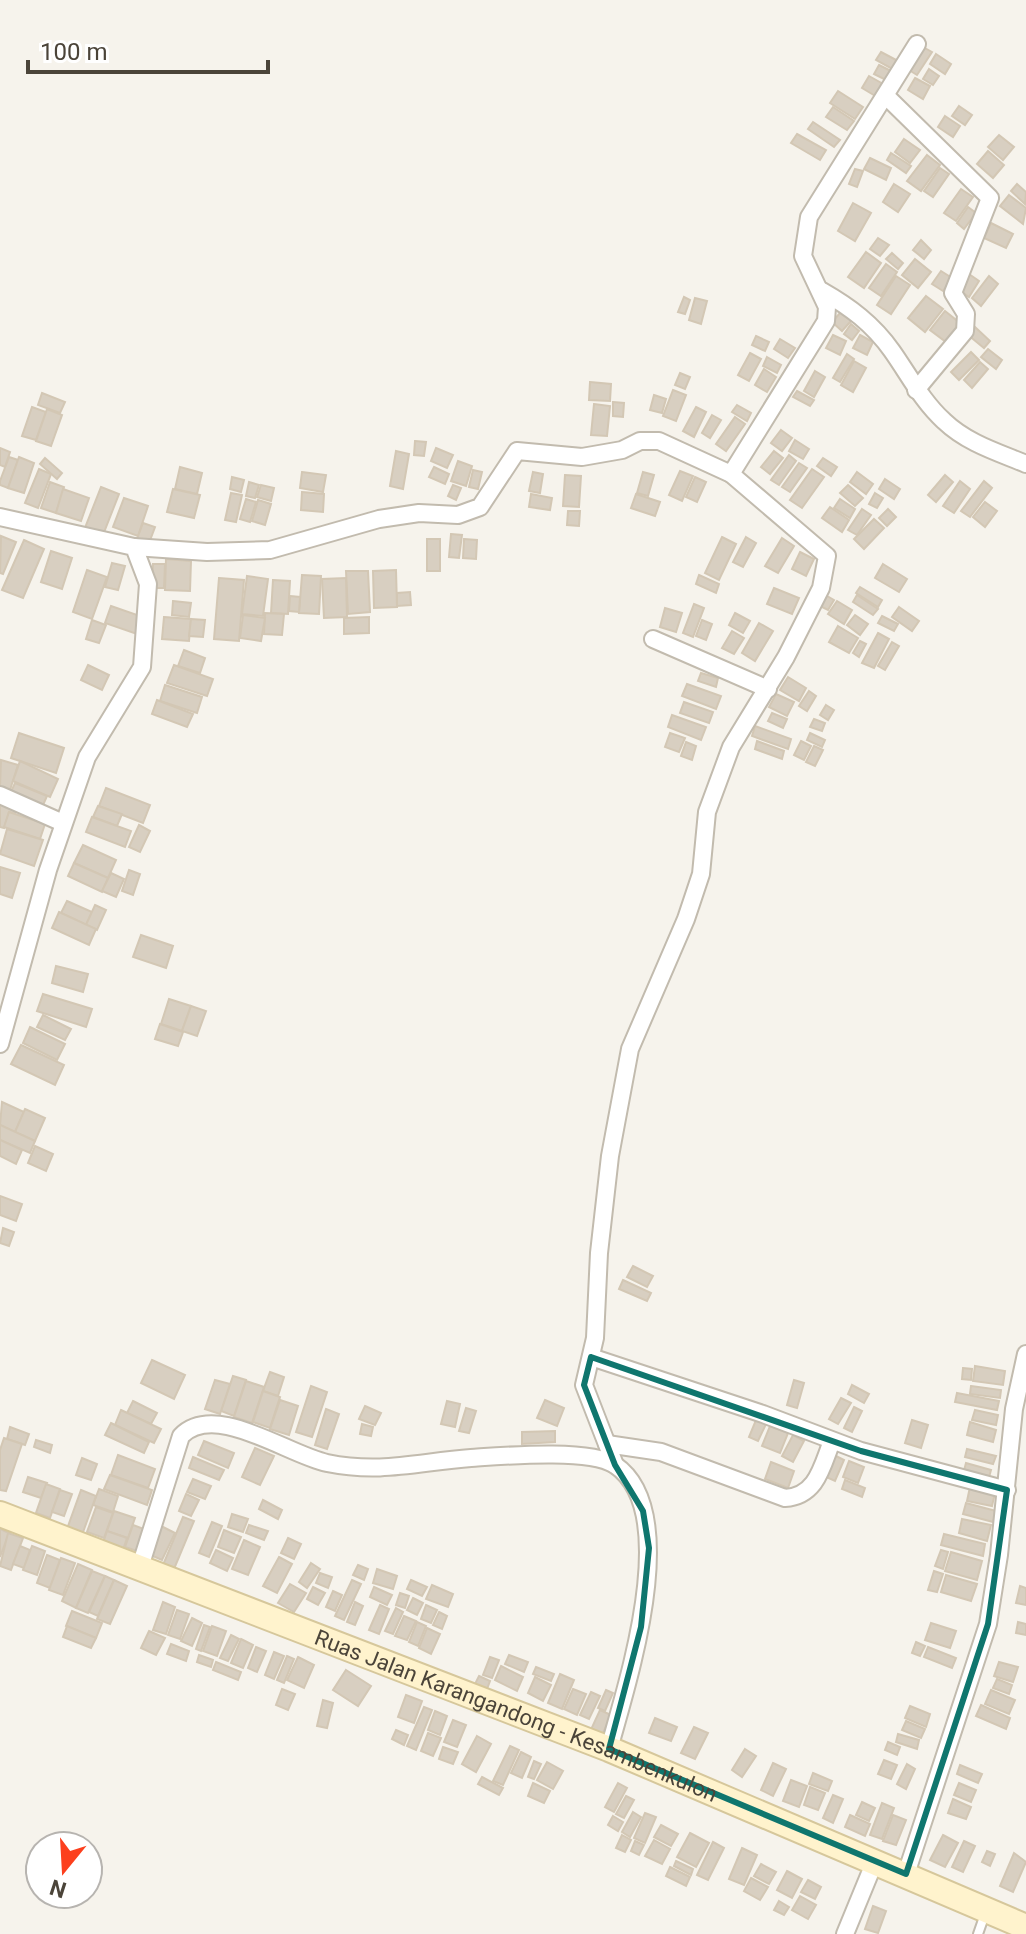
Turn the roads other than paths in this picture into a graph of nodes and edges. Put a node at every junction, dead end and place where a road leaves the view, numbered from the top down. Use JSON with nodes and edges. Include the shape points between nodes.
{"nodes":[{"id":1,"x":917,"y":44,"type":"dead end"},
{"id":2,"x":886,"y":96,"type":"junction"},
{"id":3,"x":822,"y":291,"type":"junction"},
{"id":4,"x":916,"y":390,"type":"junction"},
{"id":5,"x":1026,"y":464,"type":"edge"},
{"id":6,"x":731,"y":474,"type":"junction"},
{"id":7,"x":0,"y":517,"type":"edge"},
{"id":8,"x":134,"y":547,"type":"junction"},
{"id":9,"x":653,"y":639,"type":"dead end"},
{"id":10,"x":768,"y":689,"type":"junction"},
{"id":11,"x":0,"y":795,"type":"edge"},
{"id":12,"x":63,"y":823,"type":"junction"},
{"id":13,"x":0,"y":1044,"type":"edge"},
{"id":14,"x":1026,"y":1354,"type":"edge"},
{"id":15,"x":591,"y":1357,"type":"junction"},
{"id":16,"x":832,"y":1441,"type":"junction"},
{"id":17,"x":607,"y":1444,"type":"junction"},
{"id":18,"x":615,"y":1465,"type":"junction"},
{"id":19,"x":1007,"y":1490,"type":"junction"},
{"id":20,"x":0,"y":1514,"type":"edge"},
{"id":21,"x":140,"y":1567,"type":"junction"},
{"id":22,"x":609,"y":1749,"type":"junction"},
{"id":23,"x":875,"y":1861,"type":"junction"},
{"id":24,"x":906,"y":1874,"type":"junction"},
{"id":25,"x":986,"y":1909,"type":"junction"},
{"id":26,"x":1026,"y":1927,"type":"edge"},
{"id":27,"x":845,"y":1934,"type":"edge"},
{"id":28,"x":978,"y":1934,"type":"edge"}],
"edges":[{"from":1,"to":2,"type":"street"},
{"from":2,"to":3,"type":"street","via":[[809,217],[803,256]]},
{"from":2,"to":4,"type":"street","via":[[990,198],[953,293],[966,314],[965,331]]},
{"from":3,"to":4,"type":"street","via":[[869,323]]},
{"from":3,"to":6,"type":"street","via":[[826,321]]},
{"from":4,"to":5,"type":"street","via":[[972,442]]},
{"from":6,"to":8,"type":"street","via":[[659,441],[582,457],[517,451],[480,507],[458,515],[379,519],[270,550]]},
{"from":6,"to":10,"type":"street","via":[[827,556],[821,588]]},
{"from":7,"to":8,"type":"street"},
{"from":8,"to":12,"type":"street","via":[[148,584],[142,667],[87,757]]},
{"from":9,"to":10,"type":"street"},
{"from":10,"to":15,"type":"street","via":[[731,747],[707,812],[701,874],[686,919],[630,1049],[610,1156]]},
{"from":11,"to":12,"type":"street"},
{"from":12,"to":13,"type":"street"},
{"from":14,"to":19,"type":"street","via":[[1014,1409]]},
{"from":15,"to":16,"type":"street"},
{"from":15,"to":17,"type":"street","via":[[584,1385]]},
{"from":16,"to":17,"type":"street","via":[[811,1489],[785,1498],[661,1452]]},
{"from":16,"to":19,"type":"street"},
{"from":17,"to":18,"type":"street"},
{"from":18,"to":21,"type":"street","via":[[589,1458],[470,1458],[364,1470],[304,1456],[251,1433],[208,1423],[191,1426],[181,1436]]},
{"from":18,"to":22,"type":"street","via":[[643,1511],[649,1548],[641,1627]]},
{"from":19,"to":24,"type":"street","via":[[988,1624]]},
{"from":20,"to":21,"type":"main road","name":"Ruas Jalan Karangandong - Kesambenkulon"},
{"from":21,"to":22,"type":"main road","name":"Ruas Jalan Karangandong - Kesambenkulon"},
{"from":22,"to":23,"type":"main road","name":"Ruas Jalan Karangandong - Kesambenkulon"},
{"from":23,"to":24,"type":"main road","name":"Ruas Jalan Karangandong - Kesambenkulon"},
{"from":23,"to":27,"type":"street"},
{"from":24,"to":25,"type":"main road","name":"Ruas Jalan Karangandong - Kesambenkulon"},
{"from":25,"to":26,"type":"main road","name":"Ruas Jalan Karangandong - Kesambenkulon"},
{"from":25,"to":28,"type":"lane"}]}
